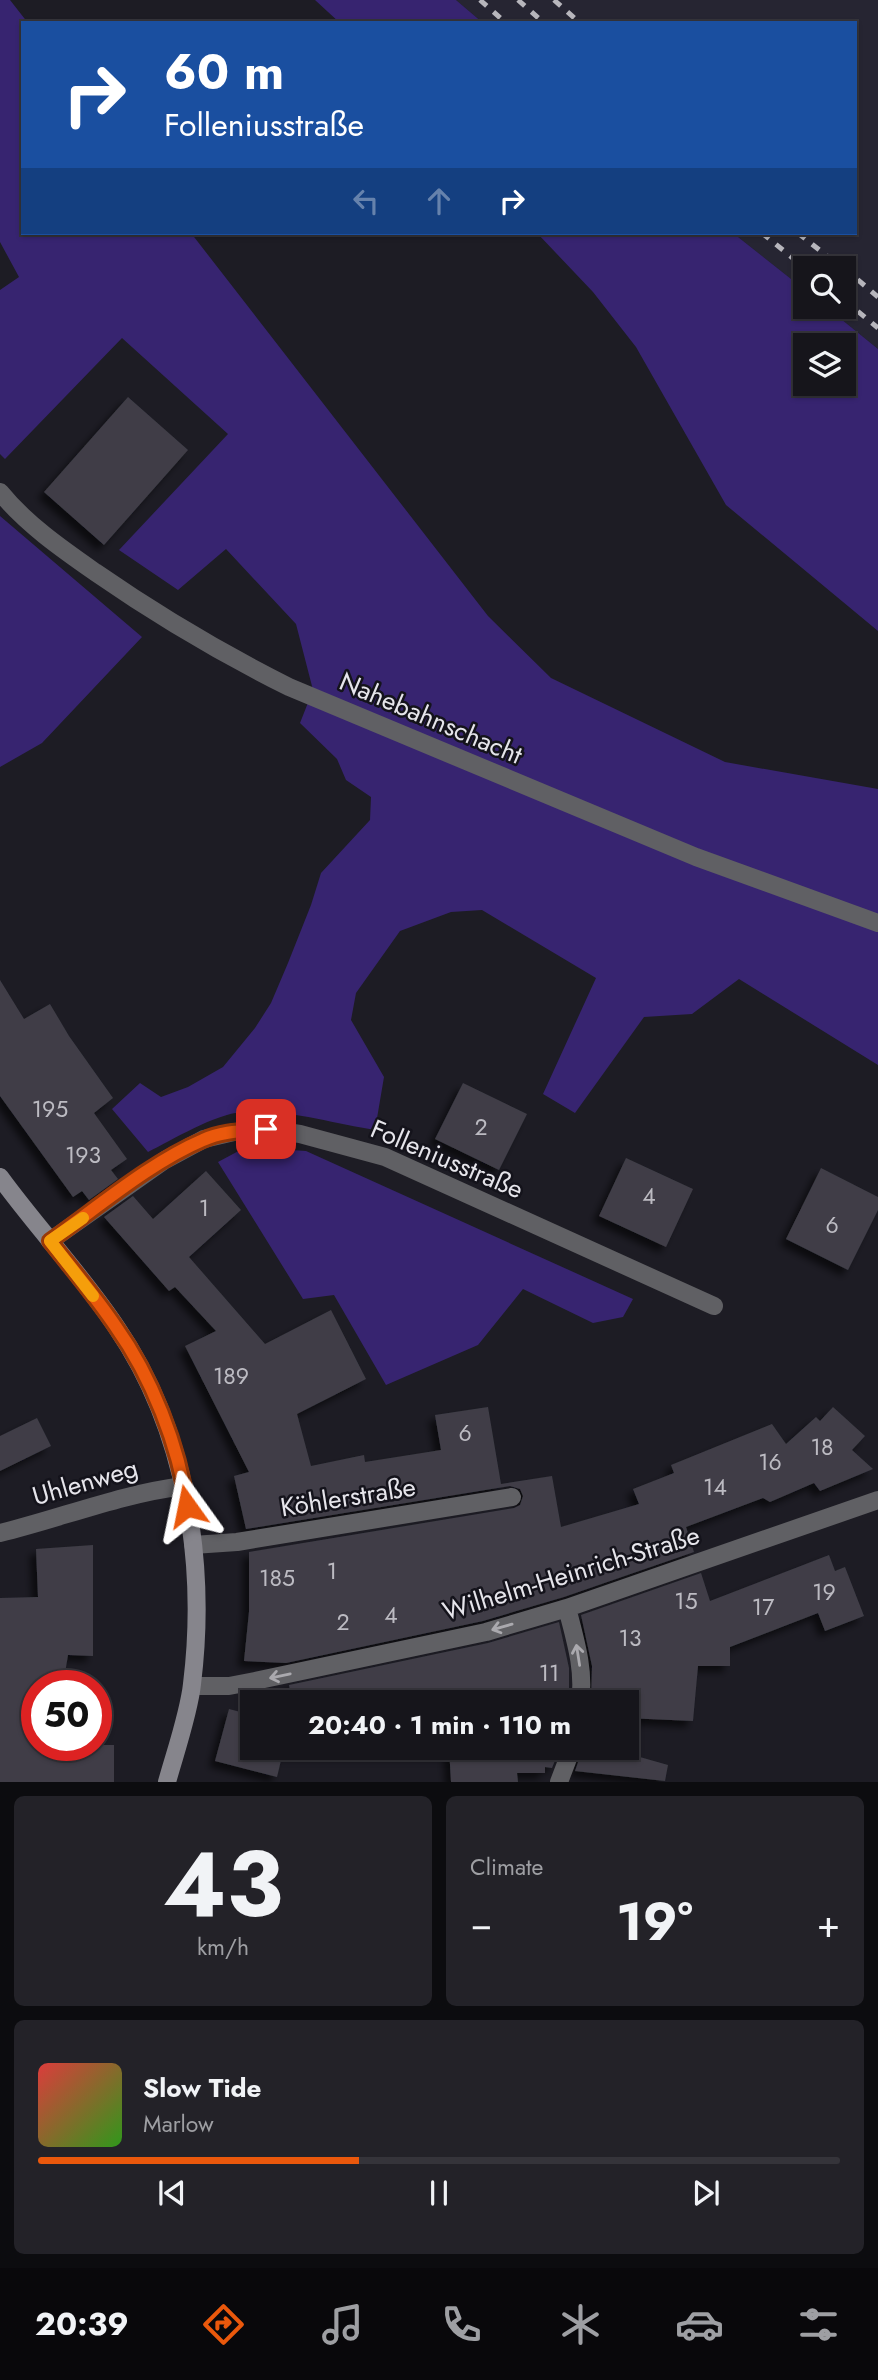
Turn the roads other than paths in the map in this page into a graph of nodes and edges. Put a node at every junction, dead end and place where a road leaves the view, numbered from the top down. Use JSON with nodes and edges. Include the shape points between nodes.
{"nodes":[{"id":1,"x":0,"y":492,"type":"edge"},
{"id":2,"x":878,"y":923,"type":"edge"},
{"id":3,"x":0,"y":1177,"type":"edge"},
{"id":4,"x":50,"y":1241,"type":"junction"},
{"id":5,"x":714,"y":1306,"type":"dead end"},
{"id":6,"x":184,"y":1486,"type":"junction"},
{"id":7,"x":512,"y":1497,"type":"dead end"},
{"id":8,"x":878,"y":1500,"type":"edge"},
{"id":9,"x":0,"y":1533,"type":"edge"},
{"id":10,"x":193,"y":1545,"type":"junction"},
{"id":11,"x":568,"y":1608,"type":"junction"},
{"id":12,"x":192,"y":1686,"type":"junction"},
{"id":13,"x":582,"y":1690,"type":"edge"},
{"id":14,"x":567,"y":1760,"type":"edge"},
{"id":15,"x":167,"y":1782,"type":"edge"},
{"id":16,"x":559,"y":1782,"type":"edge"}],
"edges":[{"from":1,"to":2,"type":"street","name":"Nahebahnschacht","via":[[63,549],[141,603],[289,687],[696,857]]},
{"from":3,"to":4,"type":"main road"},
{"from":4,"to":5,"type":"street","name":"Folleniusstraße","via":[[165,1160],[204,1139],[266,1129],[385,1157]]},
{"from":4,"to":6,"type":"main road","via":[[117,1328],[153,1391]]},
{"from":6,"to":9,"type":"street","name":"Uhlenweg","via":[[150,1490]]},
{"from":6,"to":10,"type":"main road"},
{"from":7,"to":10,"type":"street","name":"Köhlerstraße","via":[[237,1542]]},
{"from":8,"to":11,"type":"street","name":"Wilhelm-Heinrich-Straße"},
{"from":10,"to":12,"type":"main road"},
{"from":11,"to":12,"type":"street","name":"Wilhelm-Heinrich-Straße","one_way":true,"via":[[486,1632],[255,1682]]},
{"from":13,"to":11,"type":"street","one_way":true},
{"from":12,"to":15,"type":"main road"},
{"from":14,"to":16,"type":"street"}]}
